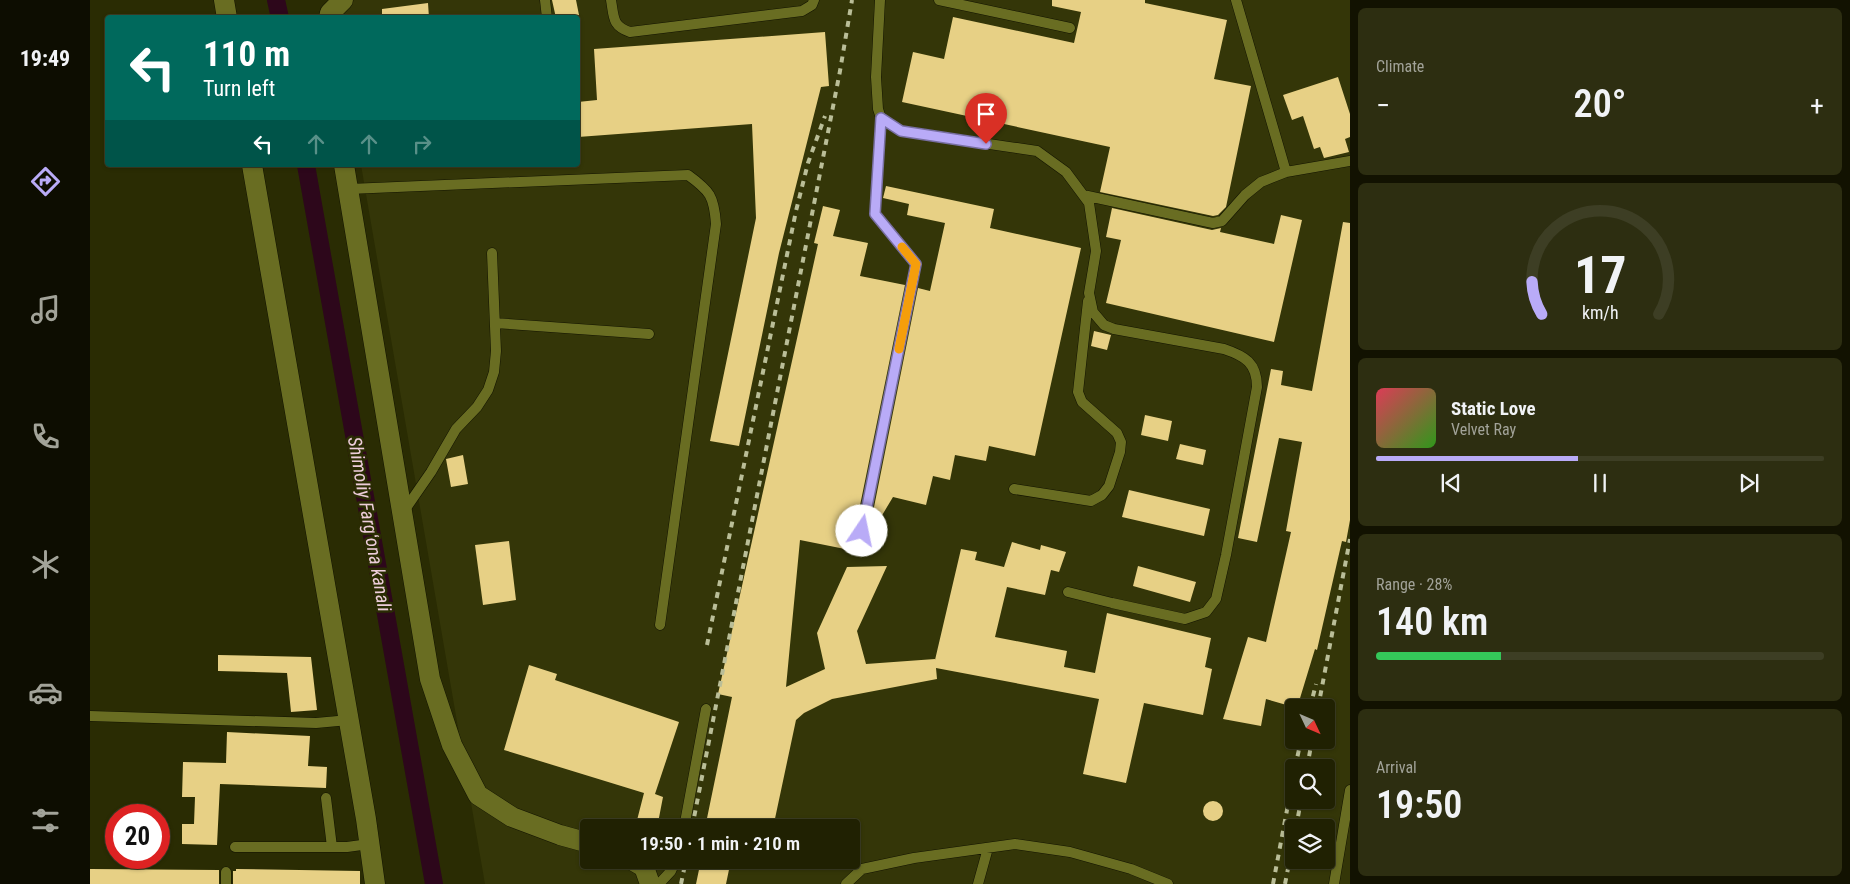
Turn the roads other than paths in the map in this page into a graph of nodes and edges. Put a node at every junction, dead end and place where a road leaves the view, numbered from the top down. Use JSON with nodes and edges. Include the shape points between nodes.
{"nodes":[{"id":1,"x":224,"y":0,"type":"edge"},
{"id":2,"x":545,"y":0,"type":"edge"},
{"id":3,"x":611,"y":0,"type":"edge"},
{"id":4,"x":814,"y":0,"type":"edge"},
{"id":5,"x":880,"y":0,"type":"edge"},
{"id":6,"x":939,"y":0,"type":"edge"},
{"id":7,"x":1236,"y":0,"type":"edge"},
{"id":8,"x":226,"y":15,"type":"edge"},
{"id":9,"x":548,"y":15,"type":"edge"},
{"id":10,"x":1070,"y":28,"type":"dead end"},
{"id":11,"x":881,"y":118,"type":"junction"},
{"id":12,"x":1350,"y":161,"type":"edge"},
{"id":13,"x":252,"y":167,"type":"edge"},
{"id":14,"x":344,"y":167,"type":"edge"},
{"id":15,"x":1286,"y":172,"type":"junction"},
{"id":16,"x":348,"y":190,"type":"junction"},
{"id":17,"x":1082,"y":195,"type":"junction"},
{"id":18,"x":492,"y":252,"type":"dead end"},
{"id":19,"x":1089,"y":293,"type":"junction"},
{"id":20,"x":495,"y":323,"type":"junction"},
{"id":21,"x":649,"y":334,"type":"dead end"},
{"id":22,"x":1014,"y":489,"type":"dead end"},
{"id":23,"x":401,"y":514,"type":"junction"},
{"id":24,"x":862,"y":531,"type":"dead end"},
{"id":25,"x":1068,"y":592,"type":"dead end"},
{"id":26,"x":660,"y":625,"type":"dead end"},
{"id":27,"x":706,"y":710,"type":"dead end"},
{"id":28,"x":90,"y":716,"type":"edge"},
{"id":29,"x":349,"y":720,"type":"junction"},
{"id":30,"x":1350,"y":790,"type":"edge"},
{"id":31,"x":326,"y":798,"type":"dead end"},
{"id":32,"x":686,"y":819,"type":"edge"},
{"id":33,"x":580,"y":840,"type":"edge"},
{"id":34,"x":370,"y":844,"type":"junction"},
{"id":35,"x":235,"y":847,"type":"dead end"},
{"id":36,"x":332,"y":847,"type":"junction"},
{"id":37,"x":988,"y":848,"type":"junction"},
{"id":38,"x":645,"y":869,"type":"edge"},
{"id":39,"x":672,"y":869,"type":"edge"},
{"id":40,"x":226,"y":872,"type":"dead end"},
{"id":41,"x":226,"y":884,"type":"edge"},
{"id":42,"x":375,"y":884,"type":"edge"},
{"id":43,"x":650,"y":884,"type":"edge"},
{"id":44,"x":659,"y":884,"type":"edge"},
{"id":45,"x":846,"y":884,"type":"edge"},
{"id":46,"x":978,"y":884,"type":"edge"},
{"id":47,"x":1168,"y":884,"type":"edge"},
{"id":48,"x":1334,"y":884,"type":"edge"}],
"edges":[{"from":1,"to":8,"type":"street"},
{"from":2,"to":9,"type":"lane"},
{"from":3,"to":4,"type":"lane","via":[[615,22],[630,32],[802,11]]},
{"from":5,"to":11,"type":"lane","via":[[876,77]]},
{"from":6,"to":10,"type":"lane"},
{"from":7,"to":15,"type":"lane"},
{"from":11,"to":17,"type":"lane","via":[[901,131],[1037,151],[1066,172]]},
{"from":11,"to":24,"type":"lane","via":[[875,214],[916,264]]},
{"from":12,"to":15,"type":"lane"},
{"from":13,"to":29,"type":"street"},
{"from":14,"to":16,"type":"street"},
{"from":15,"to":17,"type":"lane","via":[[1262,182],[1244,195],[1222,221],[1214,223]]},
{"from":16,"to":23,"type":"street"},
{"from":16,"to":26,"type":"lane","via":[[688,175],[705,188],[715,204],[716,224]]},
{"from":17,"to":19,"type":"lane","via":[[1089,203],[1096,251]]},
{"from":18,"to":20,"type":"lane"},
{"from":19,"to":22,"type":"lane","via":[[1078,392],[1082,402],[1117,433],[1121,442],[1110,486],[1091,501]]},
{"from":19,"to":25,"type":"lane","via":[[1093,312],[1104,325],[1240,355],[1251,364],[1257,376],[1257,387],[1224,564],[1216,599],[1206,612],[1185,619]]},
{"from":20,"to":21,"type":"lane"},
{"from":20,"to":23,"type":"lane","via":[[494,372],[488,390],[456,429]]},
{"from":23,"to":33,"type":"street","via":[[430,679],[452,745],[478,795],[512,817]]},
{"from":27,"to":32,"type":"lane"},
{"from":28,"to":29,"type":"lane","via":[[316,723]]},
{"from":29,"to":34,"type":"street"},
{"from":30,"to":48,"type":"lane"},
{"from":31,"to":36,"type":"lane"},
{"from":34,"to":36,"type":"lane"},
{"from":34,"to":42,"type":"street"},
{"from":35,"to":36,"type":"lane"},
{"from":37,"to":45,"type":"lane","via":[[862,869]]},
{"from":37,"to":46,"type":"lane"},
{"from":37,"to":47,"type":"lane","via":[[1015,844],[1070,852],[1131,869]]},
{"from":38,"to":43,"type":"street"},
{"from":39,"to":44,"type":"lane"},
{"from":40,"to":41,"type":"lane"}]}
